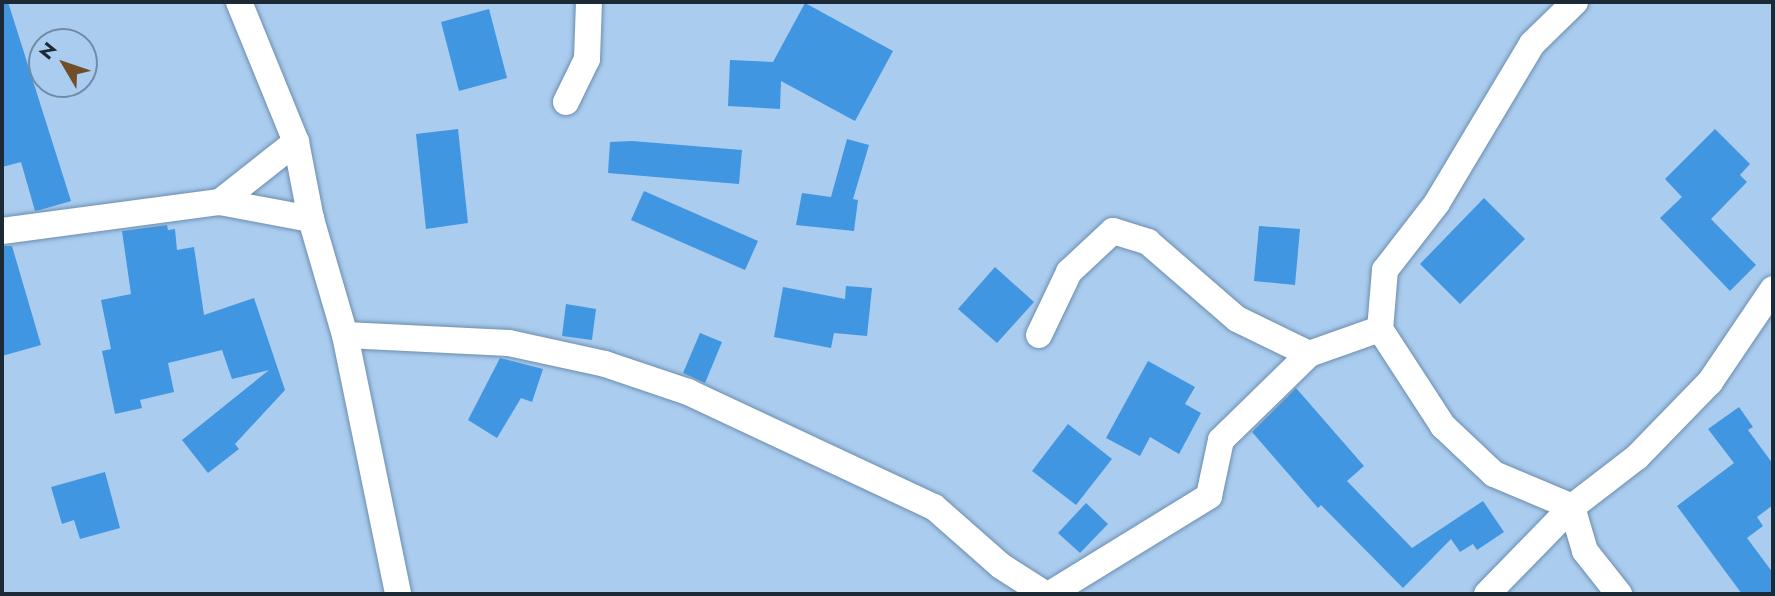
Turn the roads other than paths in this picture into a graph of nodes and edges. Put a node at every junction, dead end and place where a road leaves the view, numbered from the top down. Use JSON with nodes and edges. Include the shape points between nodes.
{"nodes":[{"id":1,"x":239,"y":2,"type":"edge"},
{"id":2,"x":589,"y":2,"type":"edge"},
{"id":3,"x":1575,"y":2,"type":"edge"},
{"id":4,"x":566,"y":102,"type":"dead end"},
{"id":5,"x":296,"y":142,"type":"junction"},
{"id":6,"x":220,"y":202,"type":"junction"},
{"id":7,"x":312,"y":219,"type":"junction"},
{"id":8,"x":2,"y":231,"type":"edge"},
{"id":9,"x":1773,"y":289,"type":"edge"},
{"id":10,"x":1380,"y":329,"type":"junction"},
{"id":11,"x":345,"y":335,"type":"junction"},
{"id":12,"x":1039,"y":335,"type":"dead end"},
{"id":13,"x":1309,"y":354,"type":"junction"},
{"id":14,"x":1572,"y":507,"type":"junction"},
{"id":15,"x":396,"y":584,"type":"edge"},
{"id":16,"x":375,"y":594,"type":"edge"},
{"id":17,"x":1048,"y":594,"type":"edge"},
{"id":18,"x":1487,"y":594,"type":"edge"},
{"id":19,"x":1619,"y":594,"type":"edge"}],
"edges":[{"from":1,"to":5,"type":"street"},
{"from":2,"to":4,"type":"street","via":[[587,59]]},
{"from":3,"to":10,"type":"street","via":[[1532,44],[1437,203],[1385,270]]},
{"from":5,"to":6,"type":"street"},
{"from":5,"to":7,"type":"street"},
{"from":6,"to":7,"type":"street"},
{"from":6,"to":8,"type":"street"},
{"from":7,"to":11,"type":"street"},
{"from":9,"to":14,"type":"street","via":[[1710,382],[1637,457]]},
{"from":10,"to":13,"type":"street"},
{"from":10,"to":14,"type":"street","via":[[1443,426],[1494,474]]},
{"from":11,"to":15,"type":"street"},
{"from":11,"to":17,"type":"street","via":[[509,343],[606,363],[688,392],[934,507],[1001,566]]},
{"from":12,"to":13,"type":"street","via":[[1069,272],[1113,231],[1148,242],[1237,319]]},
{"from":13,"to":17,"type":"street","via":[[1221,440],[1209,496]]},
{"from":14,"to":18,"type":"street"},
{"from":14,"to":19,"type":"street","via":[[1585,551]]},
{"from":15,"to":16,"type":"street"}]}
